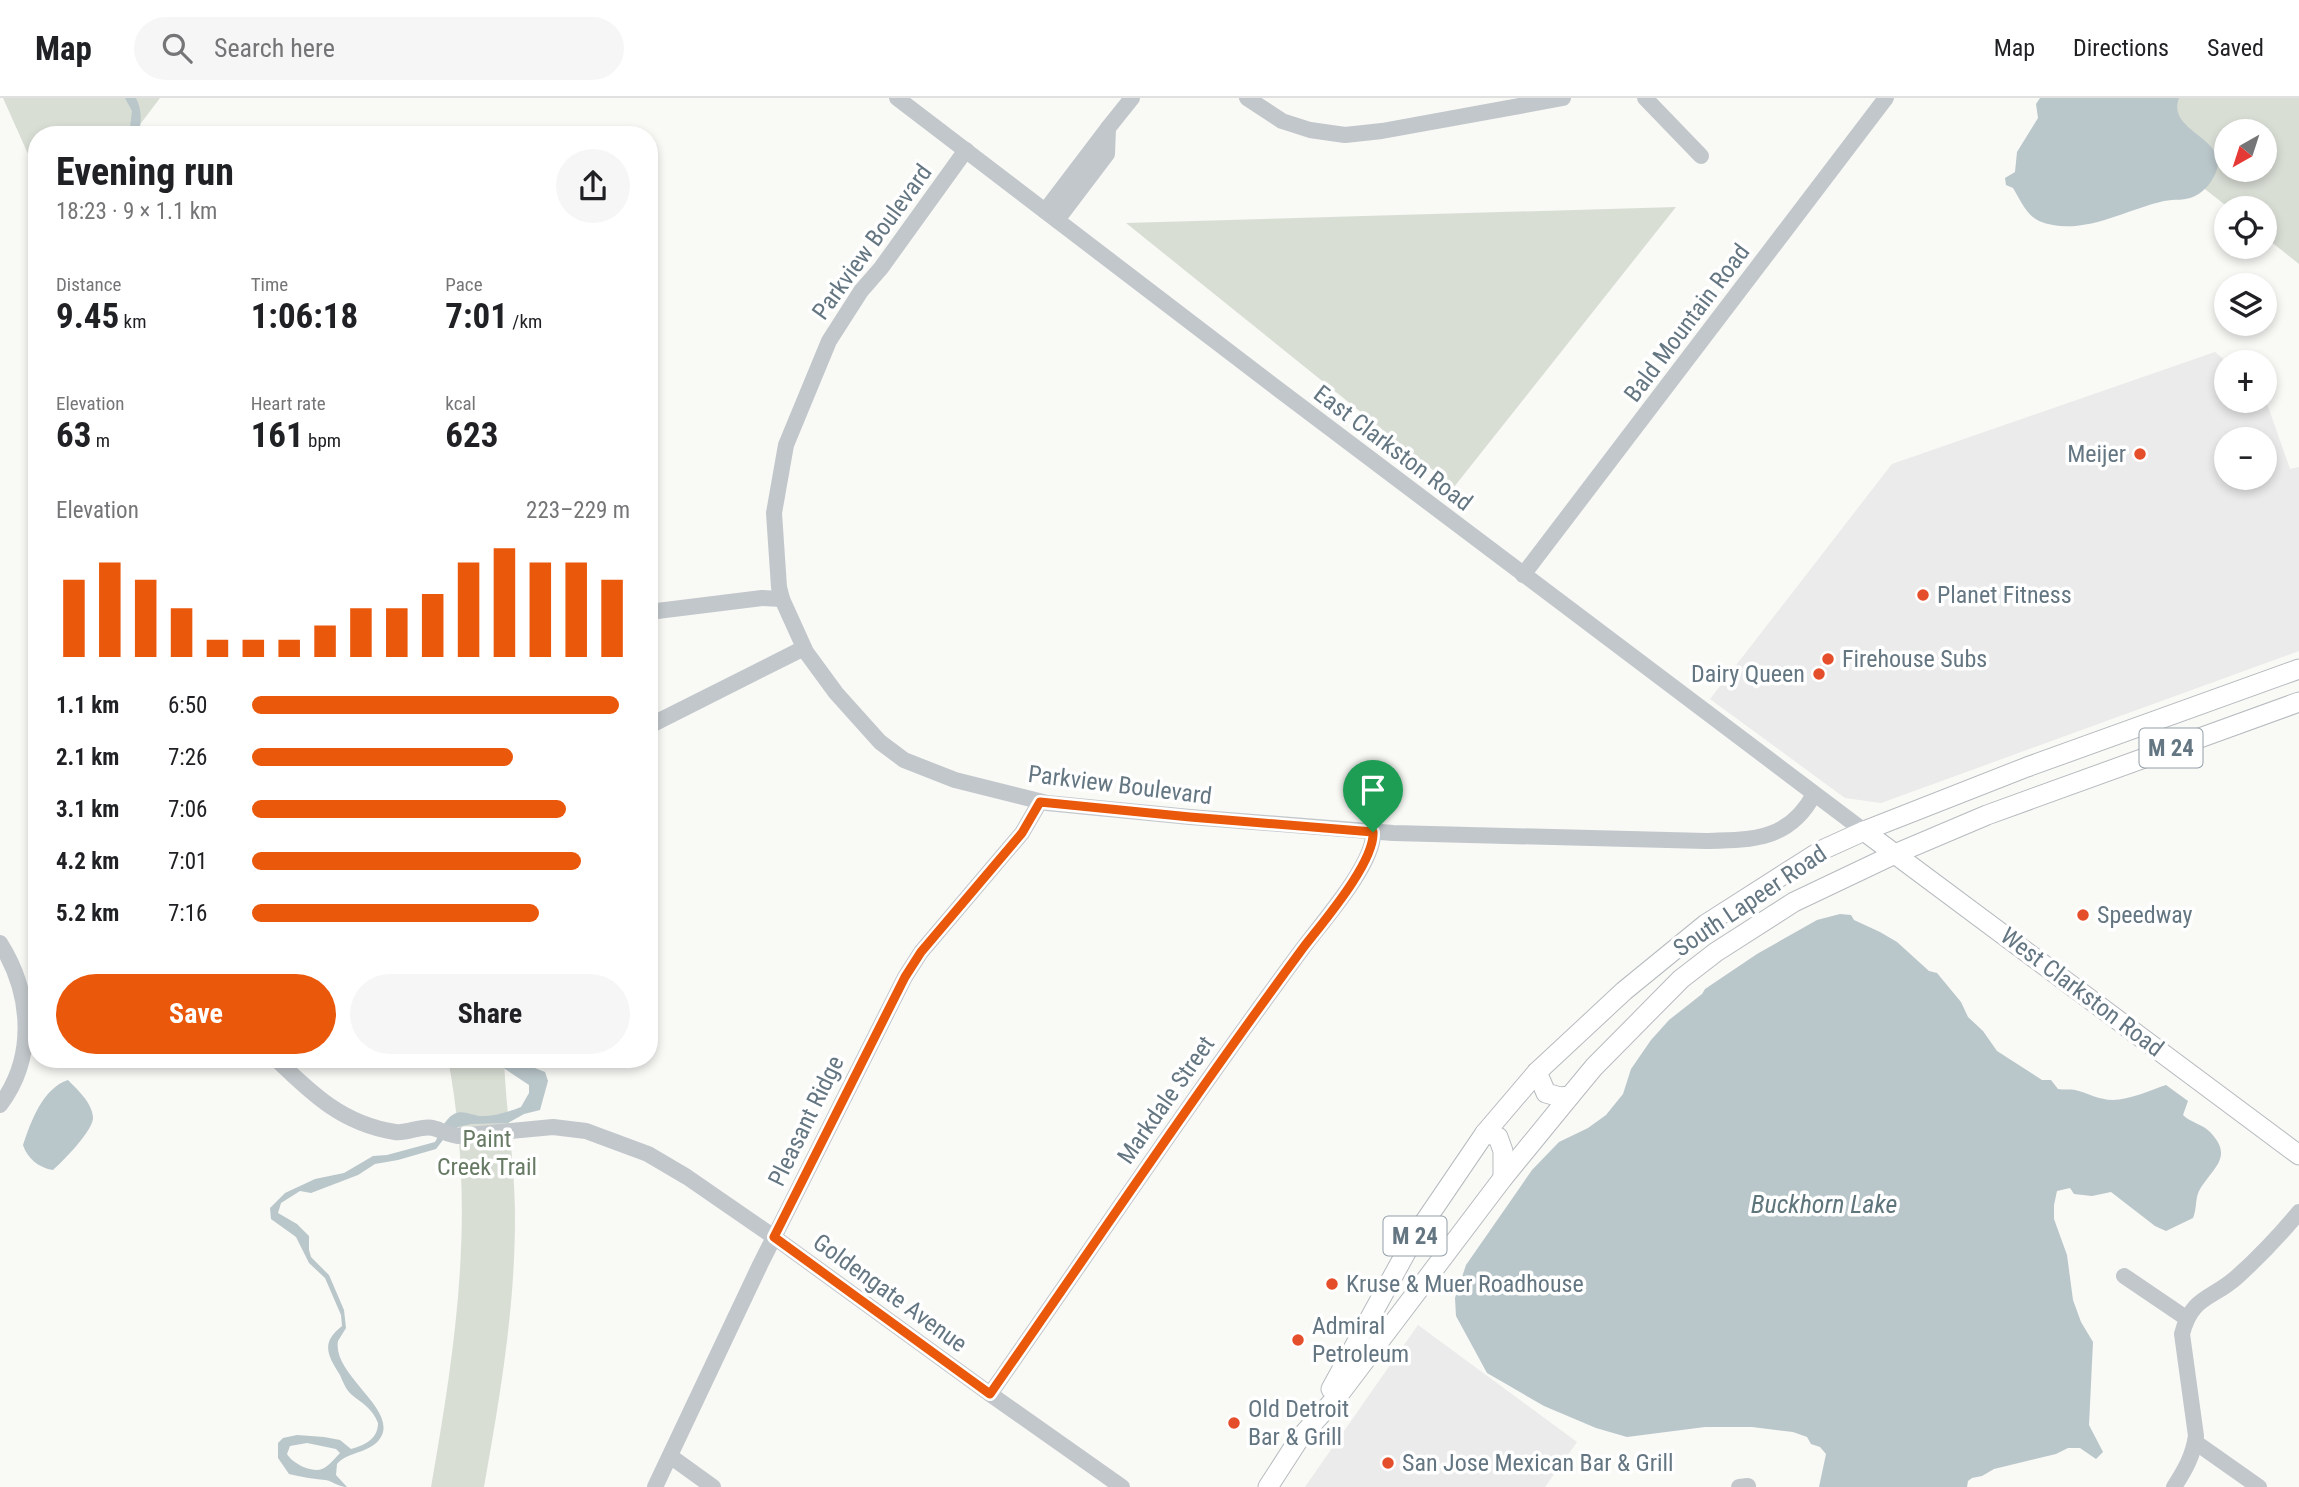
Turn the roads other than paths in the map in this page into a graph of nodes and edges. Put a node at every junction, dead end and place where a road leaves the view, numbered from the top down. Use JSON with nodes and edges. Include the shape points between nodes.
{"nodes":[{"id":1,"x":897,"y":98,"type":"edge"},
{"id":2,"x":1132,"y":98,"type":"edge"},
{"id":3,"x":1247,"y":98,"type":"edge"},
{"id":4,"x":1563,"y":98,"type":"edge"},
{"id":5,"x":1645,"y":98,"type":"edge"},
{"id":6,"x":1886,"y":98,"type":"edge"},
{"id":7,"x":966,"y":150,"type":"junction"},
{"id":8,"x":1701,"y":156,"type":"dead end"},
{"id":9,"x":1051,"y":216,"type":"junction"},
{"id":10,"x":1522,"y":575,"type":"junction"},
{"id":11,"x":782,"y":599,"type":"junction"},
{"id":12,"x":658,"y":611,"type":"edge"},
{"id":13,"x":804,"y":648,"type":"junction"},
{"id":14,"x":2292,"y":671,"type":"edge"},
{"id":15,"x":2294,"y":703,"type":"edge"},
{"id":16,"x":2189,"y":709,"type":"junction"},
{"id":17,"x":658,"y":721,"type":"edge"},
{"id":18,"x":1814,"y":794,"type":"junction"},
{"id":19,"x":2043,"y":794,"type":"junction"},
{"id":20,"x":1040,"y":802,"type":"junction"},
{"id":21,"x":1864,"y":831,"type":"junction"},
{"id":22,"x":1373,"y":832,"type":"junction"},
{"id":23,"x":1895,"y":854,"type":"junction"},
{"id":24,"x":0,"y":943,"type":"edge"},
{"id":25,"x":28,"y":1015,"type":"edge"},
{"id":26,"x":28,"y":1038,"type":"edge"},
{"id":27,"x":286,"y":1068,"type":"edge"},
{"id":28,"x":1537,"y":1072,"type":"junction"},
{"id":29,"x":1570,"y":1096,"type":"junction"},
{"id":30,"x":0,"y":1105,"type":"edge"},
{"id":31,"x":1485,"y":1133,"type":"junction"},
{"id":32,"x":2299,"y":1154,"type":"edge"},
{"id":33,"x":1503,"y":1178,"type":"junction"},
{"id":34,"x":2299,"y":1212,"type":"edge"},
{"id":35,"x":774,"y":1237,"type":"junction"},
{"id":36,"x":2124,"y":1276,"type":"dead end"},
{"id":37,"x":2186,"y":1318,"type":"junction"},
{"id":38,"x":990,"y":1394,"type":"junction"},
{"id":39,"x":1318,"y":1415,"type":"junction"},
{"id":40,"x":2195,"y":1442,"type":"junction"},
{"id":41,"x":670,"y":1457,"type":"junction"},
{"id":42,"x":654,"y":1487,"type":"edge"},
{"id":43,"x":713,"y":1487,"type":"edge"},
{"id":44,"x":1122,"y":1487,"type":"edge"},
{"id":45,"x":1268,"y":1487,"type":"edge"},
{"id":46,"x":2174,"y":1487,"type":"edge"},
{"id":47,"x":2259,"y":1487,"type":"edge"}],
"edges":[{"from":1,"to":7,"type":"street","name":"East Clarkston Road"},
{"from":2,"to":9,"type":"street","via":[[1108,128],[1107,154]]},
{"from":3,"to":4,"type":"street","via":[[1282,121],[1345,135]]},
{"from":5,"to":8,"type":"street"},
{"from":6,"to":10,"type":"street","name":"Bald Mountain Road"},
{"from":7,"to":9,"type":"street","name":"East Clarkston Road"},
{"from":7,"to":11,"type":"street","name":"Parkview Boulevard","via":[[860,291],[822,355],[781,468],[774,513]]},
{"from":9,"to":10,"type":"street","name":"East Clarkston Road"},
{"from":10,"to":18,"type":"street","name":"East Clarkston Road"},
{"from":11,"to":12,"type":"street"},
{"from":11,"to":13,"type":"street","name":"Parkview Boulevard"},
{"from":13,"to":17,"type":"street"},
{"from":13,"to":20,"type":"street","name":"Parkview Boulevard","via":[[859,720],[904,760],[955,780]]},
{"from":14,"to":15,"type":"main road"},
{"from":14,"to":16,"type":"main road","name":"South Lapeer Road","number":"M 24"},
{"from":15,"to":19,"type":"main road","name":"South Lapeer Road","number":"M 24"},
{"from":16,"to":19,"type":"main road","via":[[2187,728],[2180,733],[2060,778]]},
{"from":16,"to":21,"type":"main road","name":"South Lapeer Road","number":"M 24"},
{"from":18,"to":21,"type":"street","name":"East Clarkston Road"},
{"from":18,"to":22,"type":"street","name":"Parkview Boulevard","via":[[1793,823],[1756,839]]},
{"from":19,"to":23,"type":"main road","name":"South Lapeer Road","number":"M 24"},
{"from":20,"to":22,"type":"street","name":"Parkview Boulevard"},
{"from":20,"to":35,"type":"street","name":"Pleasant Ridge","via":[[1022,833],[905,977]]},
{"from":21,"to":23,"type":"main road","name":"West Clarkston Road"},
{"from":21,"to":28,"type":"main road","name":"South Lapeer Road","number":"M 24","via":[[1822,850],[1706,924],[1624,991]]},
{"from":22,"to":38,"type":"street","name":"Markdale Street","via":[[1367,858],[1347,889]]},
{"from":23,"to":29,"type":"main road","name":"South Lapeer Road","number":"M 24","via":[[1794,902],[1716,952],[1681,979]]},
{"from":23,"to":32,"type":"main road","name":"West Clarkston Road"},
{"from":24,"to":25,"type":"street","via":[[12,962]]},
{"from":26,"to":30,"type":"street"},
{"from":27,"to":35,"type":"street","name":"Goldengate Avenue","via":[[325,1103],[359,1124],[400,1133],[432,1127],[458,1136],[554,1127],[605,1137],[649,1154]]},
{"from":28,"to":29,"type":"main road","via":[[1546,1093]]},
{"from":28,"to":31,"type":"main road","name":"South Lapeer Road","number":"M 24"},
{"from":29,"to":33,"type":"main road","name":"South Lapeer Road","number":"M 24"},
{"from":31,"to":33,"type":"main road","via":[[1498,1138]]},
{"from":31,"to":39,"type":"main road","name":"South Lapeer Road","number":"M 24","via":[[1415,1236]]},
{"from":33,"to":39,"type":"main road","name":"South Lapeer Road","number":"M 24","via":[[1341,1392]]},
{"from":34,"to":37,"type":"street","via":[[2233,1281],[2197,1304]]},
{"from":35,"to":38,"type":"street","name":"Goldengate Avenue"},
{"from":35,"to":41,"type":"street","name":"Pleasant Ridge"},
{"from":36,"to":37,"type":"street"},
{"from":37,"to":40,"type":"street","via":[[2182,1334]]},
{"from":38,"to":44,"type":"street","name":"Goldengate Avenue"},
{"from":39,"to":45,"type":"main road","name":"South Lapeer Road","number":"M 24"},
{"from":40,"to":46,"type":"street"},
{"from":40,"to":47,"type":"street"},
{"from":41,"to":42,"type":"street","name":"Pleasant Ridge"},
{"from":41,"to":43,"type":"street"}]}
